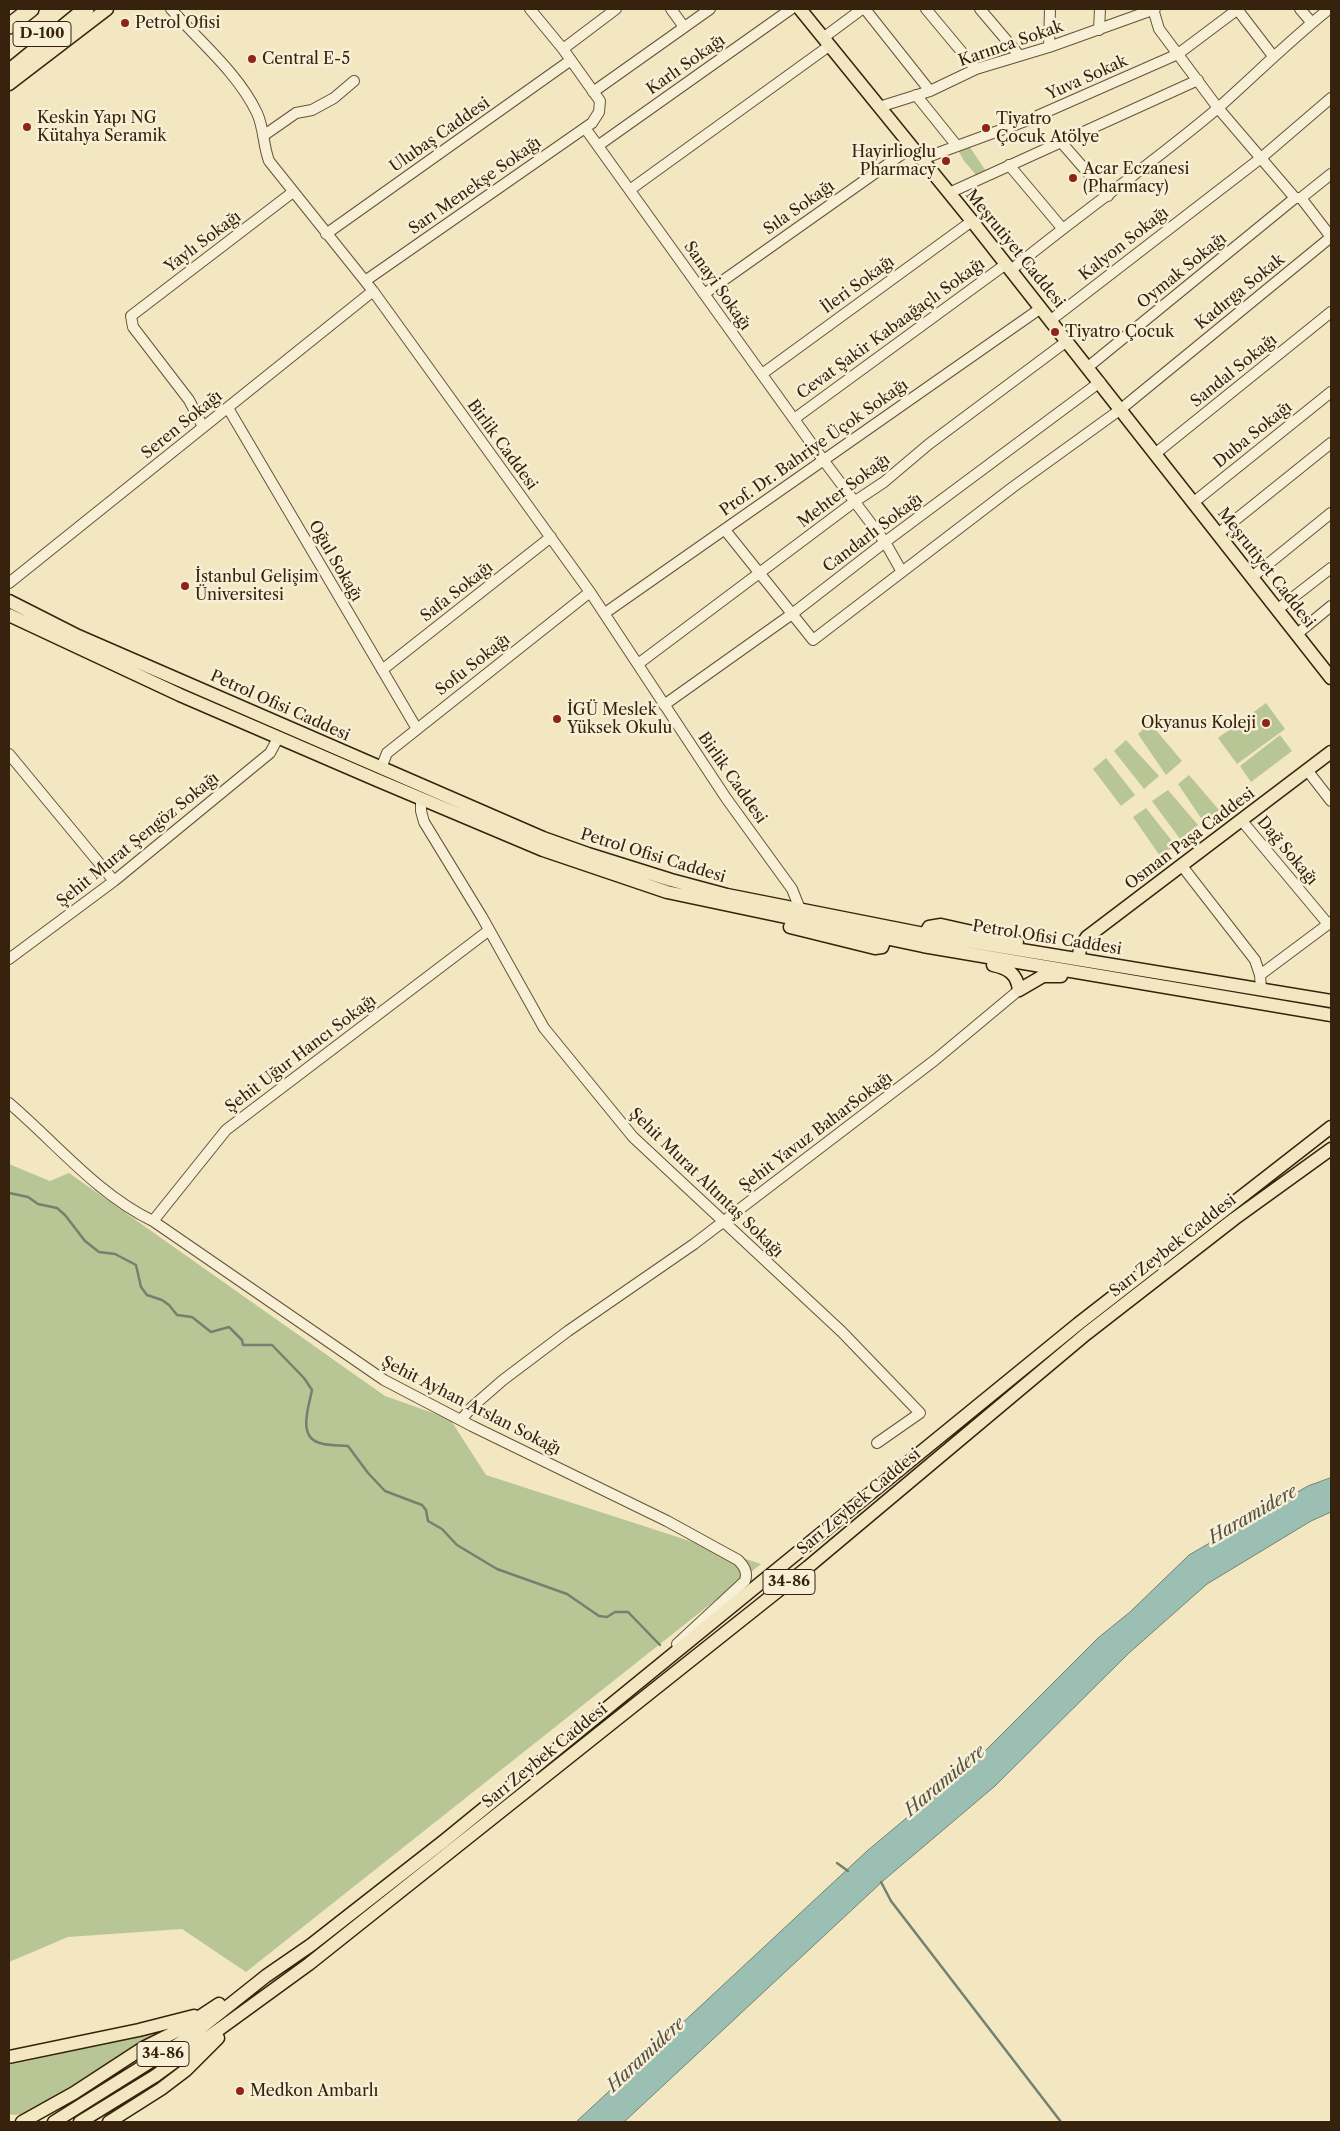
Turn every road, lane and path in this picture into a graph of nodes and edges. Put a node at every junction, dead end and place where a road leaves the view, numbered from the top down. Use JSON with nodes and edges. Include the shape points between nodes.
{"nodes":[{"id":1,"x":31,"y":9,"type":"edge"},
{"id":2,"x":75,"y":9,"type":"edge"},
{"id":3,"x":86,"y":9,"type":"edge"},
{"id":4,"x":107,"y":9,"type":"edge"},
{"id":5,"x":171,"y":9,"type":"edge"},
{"id":6,"x":616,"y":9,"type":"edge"},
{"id":7,"x":671,"y":9,"type":"edge"},
{"id":8,"x":710,"y":9,"type":"edge"},
{"id":9,"x":791,"y":9,"type":"edge"},
{"id":10,"x":800,"y":9,"type":"edge"},
{"id":11,"x":863,"y":9,"type":"edge"},
{"id":12,"x":926,"y":9,"type":"edge"},
{"id":13,"x":980,"y":9,"type":"edge"},
{"id":14,"x":1100,"y":9,"type":"edge"},
{"id":15,"x":1238,"y":9,"type":"edge"},
{"id":16,"x":1300,"y":9,"type":"edge"},
{"id":17,"x":1329,"y":9,"type":"edge"},
{"id":18,"x":532,"y":10,"type":"edge"},
{"id":19,"x":1154,"y":10,"type":"edge"},
{"id":20,"x":1048,"y":11,"type":"edge"},
{"id":21,"x":1312,"y":23,"type":"junction"},
{"id":22,"x":9,"y":26,"type":"edge"},
{"id":23,"x":684,"y":27,"type":"junction"},
{"id":24,"x":1099,"y":30,"type":"junction"},
{"id":25,"x":826,"y":42,"type":"junction"},
{"id":26,"x":1049,"y":47,"type":"junction"},
{"id":27,"x":563,"y":49,"type":"junction"},
{"id":28,"x":1178,"y":54,"type":"junction"},
{"id":29,"x":1019,"y":55,"type":"junction"},
{"id":30,"x":1273,"y":56,"type":"junction"},
{"id":31,"x":9,"y":58,"type":"edge"},
{"id":32,"x":571,"y":60,"type":"junction"},
{"id":33,"x":976,"y":69,"type":"junction"},
{"id":34,"x":9,"y":72,"type":"edge"},
{"id":35,"x":1198,"y":80,"type":"junction"},
{"id":36,"x":354,"y":81,"type":"dead end"},
{"id":37,"x":9,"y":84,"type":"edge"},
{"id":38,"x":930,"y":91,"type":"junction"},
{"id":39,"x":593,"y":92,"type":"junction"},
{"id":40,"x":916,"y":95,"type":"junction"},
{"id":41,"x":1331,"y":98,"type":"edge"},
{"id":42,"x":879,"y":107,"type":"junction"},
{"id":43,"x":1218,"y":108,"type":"junction"},
{"id":44,"x":585,"y":128,"type":"junction"},
{"id":45,"x":263,"y":136,"type":"junction"},
{"id":46,"x":1061,"y":142,"type":"junction"},
{"id":47,"x":599,"y":145,"type":"junction"},
{"id":48,"x":912,"y":146,"type":"junction"},
{"id":49,"x":957,"y":146,"type":"junction"},
{"id":50,"x":1261,"y":158,"type":"junction"},
{"id":51,"x":922,"y":159,"type":"junction"},
{"id":52,"x":1009,"y":165,"type":"junction"},
{"id":53,"x":1331,"y":174,"type":"edge"},
{"id":54,"x":631,"y":189,"type":"junction"},
{"id":55,"x":293,"y":192,"type":"junction"},
{"id":56,"x":949,"y":193,"type":"junction"},
{"id":57,"x":1108,"y":196,"type":"junction"},
{"id":58,"x":1298,"y":198,"type":"junction"},
{"id":59,"x":972,"y":221,"type":"junction"},
{"id":60,"x":1062,"y":228,"type":"junction"},
{"id":61,"x":326,"y":234,"type":"junction"},
{"id":62,"x":1331,"y":237,"type":"edge"},
{"id":63,"x":1009,"y":267,"type":"junction"},
{"id":64,"x":366,"y":281,"type":"junction"},
{"id":65,"x":373,"y":291,"type":"junction"},
{"id":66,"x":704,"y":294,"type":"junction"},
{"id":67,"x":1041,"y":308,"type":"junction"},
{"id":68,"x":1331,"y":312,"type":"edge"},
{"id":69,"x":1051,"y":320,"type":"junction"},
{"id":70,"x":1067,"y":341,"type":"junction"},
{"id":71,"x":1088,"y":367,"type":"junction"},
{"id":72,"x":762,"y":374,"type":"junction"},
{"id":73,"x":1100,"y":382,"type":"junction"},
{"id":74,"x":1331,"y":392,"type":"edge"},
{"id":75,"x":228,"y":408,"type":"junction"},
{"id":76,"x":1121,"y":409,"type":"junction"},
{"id":77,"x":794,"y":419,"type":"junction"},
{"id":78,"x":203,"y":427,"type":"junction"},
{"id":79,"x":1331,"y":443,"type":"edge"},
{"id":80,"x":1156,"y":453,"type":"junction"},
{"id":81,"x":824,"y":462,"type":"junction"},
{"id":82,"x":854,"y":502,"type":"junction"},
{"id":83,"x":1194,"y":502,"type":"junction"},
{"id":84,"x":1331,"y":513,"type":"edge"},
{"id":85,"x":725,"y":530,"type":"junction"},
{"id":86,"x":1218,"y":533,"type":"junction"},
{"id":87,"x":550,"y":537,"type":"junction"},
{"id":88,"x":885,"y":542,"type":"junction"},
{"id":89,"x":1331,"y":568,"type":"edge"},
{"id":90,"x":902,"y":572,"type":"junction"},
{"id":91,"x":759,"y":574,"type":"junction"},
{"id":92,"x":1252,"y":577,"type":"junction"},
{"id":93,"x":9,"y":583,"type":"edge"},
{"id":94,"x":590,"y":592,"type":"junction"},
{"id":95,"x":9,"y":601,"type":"edge"},
{"id":96,"x":1331,"y":606,"type":"edge"},
{"id":97,"x":1278,"y":609,"type":"junction"},
{"id":98,"x":605,"y":613,"type":"junction"},
{"id":99,"x":792,"y":614,"type":"junction"},
{"id":100,"x":9,"y":615,"type":"edge"},
{"id":101,"x":1297,"y":634,"type":"junction"},
{"id":102,"x":638,"y":664,"type":"junction"},
{"id":103,"x":382,"y":670,"type":"junction"},
{"id":104,"x":1330,"y":674,"type":"edge"},
{"id":105,"x":664,"y":705,"type":"junction"},
{"id":106,"x":417,"y":729,"type":"junction"},
{"id":107,"x":278,"y":738,"type":"junction"},
{"id":108,"x":1331,"y":752,"type":"edge"},
{"id":109,"x":9,"y":754,"type":"edge"},
{"id":110,"x":381,"y":768,"type":"junction"},
{"id":111,"x":1308,"y":770,"type":"junction"},
{"id":112,"x":377,"y":780,"type":"junction"},
{"id":113,"x":421,"y":798,"type":"junction"},
{"id":114,"x":1331,"y":801,"type":"edge"},
{"id":115,"x":1242,"y":821,"type":"junction"},
{"id":116,"x":1182,"y":866,"type":"junction"},
{"id":117,"x":114,"y":881,"type":"junction"},
{"id":118,"x":800,"y":910,"type":"junction"},
{"id":119,"x":1330,"y":923,"type":"edge"},
{"id":120,"x":488,"y":931,"type":"junction"},
{"id":121,"x":887,"y":933,"type":"junction"},
{"id":122,"x":924,"y":940,"type":"junction"},
{"id":123,"x":1078,"y":958,"type":"junction"},
{"id":124,"x":9,"y":959,"type":"edge"},
{"id":125,"x":1260,"y":975,"type":"junction"},
{"id":126,"x":1124,"y":980,"type":"junction"},
{"id":127,"x":1261,"y":989,"type":"junction"},
{"id":128,"x":1019,"y":990,"type":"junction"},
{"id":129,"x":1331,"y":1000,"type":"edge"},
{"id":130,"x":1331,"y":1015,"type":"edge"},
{"id":131,"x":9,"y":1102,"type":"edge"},
{"id":132,"x":1331,"y":1127,"type":"edge"},
{"id":133,"x":1331,"y":1149,"type":"edge"},
{"id":134,"x":723,"y":1221,"type":"junction"},
{"id":135,"x":153,"y":1222,"type":"junction"},
{"id":136,"x":461,"y":1420,"type":"junction"},
{"id":137,"x":877,"y":1443,"type":"dead end"},
{"id":138,"x":626,"y":1695,"type":"junction"},
{"id":139,"x":266,"y":1976,"type":"junction"},
{"id":140,"x":208,"y":2011,"type":"junction"},
{"id":141,"x":244,"y":2012,"type":"junction"},
{"id":142,"x":9,"y":2057,"type":"edge"},
{"id":143,"x":22,"y":2122,"type":"edge"},
{"id":144,"x":54,"y":2122,"type":"edge"},
{"id":145,"x":80,"y":2122,"type":"edge"},
{"id":146,"x":110,"y":2122,"type":"edge"}],
"edges":[{"from":1,"to":22,"type":"highway","number":"D-100"},
{"from":2,"to":31,"type":"highway","number":"D-100"},
{"from":3,"to":34,"type":"highway"},
{"from":4,"to":37,"type":"main road"},
{"from":5,"to":45,"type":"street","name":"Birlik Caddesi","via":[[245,91],[262,124]]},
{"from":6,"to":27,"type":"street"},
{"from":7,"to":23,"type":"street"},
{"from":8,"to":23,"type":"street"},
{"from":9,"to":47,"type":"street","name":"Karlı Sokağı"},
{"from":10,"to":25,"type":"main road","name":"Meşrutiyet Caddesi"},
{"from":11,"to":25,"type":"street"},
{"from":11,"to":38,"type":"street"},
{"from":12,"to":33,"type":"street"},
{"from":13,"to":29,"type":"street"},
{"from":14,"to":24,"type":"street"},
{"from":15,"to":28,"type":"street","name":"Yuva Sokak"},
{"from":15,"to":30,"type":"street"},
{"from":16,"to":21,"type":"street"},
{"from":17,"to":21,"type":"street","name":"Cevat Şakir Kabaağaçlı Sokağı"},
{"from":18,"to":27,"type":"street"},
{"from":19,"to":24,"type":"street","name":"Karınca Sokak"},
{"from":19,"to":28,"type":"street","via":[[1160,29]]},
{"from":20,"to":26,"type":"street"},
{"from":21,"to":30,"type":"street","name":"Cevat Şakir Kabaağaçlı Sokağı"},
{"from":23,"to":39,"type":"street"},
{"from":24,"to":26,"type":"street","name":"Karınca Sokak"},
{"from":25,"to":42,"type":"main road","name":"Meşrutiyet Caddesi"},
{"from":25,"to":54,"type":"street"},
{"from":26,"to":29,"type":"street","name":"Karınca Sokak"},
{"from":27,"to":32,"type":"street"},
{"from":28,"to":35,"type":"street"},
{"from":28,"to":49,"type":"street","name":"Yuva Sokak","via":[[1028,120]]},
{"from":29,"to":33,"type":"street","name":"Karınca Sokak"},
{"from":30,"to":43,"type":"street","name":"Cevat Şakir Kabaağaçlı Sokağı"},
{"from":32,"to":39,"type":"street"},
{"from":32,"to":61,"type":"street","name":"Ulubaş Caddesi"},
{"from":33,"to":38,"type":"street","name":"Karınca Sokak"},
{"from":35,"to":43,"type":"street"},
{"from":35,"to":46,"type":"street"},
{"from":36,"to":45,"type":"street","via":[[334,98],[312,110],[296,113]]},
{"from":38,"to":40,"type":"street","name":"Karınca Sokak"},
{"from":39,"to":44,"type":"street","name":"Sarı Menekşe Sokağı","via":[[600,101],[599,112]]},
{"from":40,"to":42,"type":"street","name":"Karınca Sokak"},
{"from":40,"to":49,"type":"street"},
{"from":41,"to":50,"type":"street","name":"Kalyon Sokağı"},
{"from":42,"to":48,"type":"main road","name":"Meşrutiyet Caddesi"},
{"from":43,"to":50,"type":"street"},
{"from":43,"to":57,"type":"street","name":"Cevat Şakir Kabaağaçlı Sokağı"},
{"from":44,"to":47,"type":"street","name":"Sanayi Sokağı"},
{"from":44,"to":64,"type":"street","name":"Sarı Menekşe Sokağı"},
{"from":45,"to":55,"type":"street","name":"Birlik Caddesi","via":[[269,161]]},
{"from":46,"to":52,"type":"street"},
{"from":46,"to":57,"type":"street"},
{"from":47,"to":54,"type":"street","name":"Sanayi Sokağı"},
{"from":48,"to":51,"type":"main road","name":"Meşrutiyet Caddesi"},
{"from":48,"to":66,"type":"street","name":"Sıla Sokağı"},
{"from":49,"to":51,"type":"street","name":"Yuva Sokak"},
{"from":50,"to":58,"type":"street"},
{"from":50,"to":69,"type":"street","name":"Kalyon Sokağı"},
{"from":51,"to":56,"type":"main road","name":"Meşrutiyet Caddesi"},
{"from":52,"to":56,"type":"street"},
{"from":52,"to":60,"type":"street"},
{"from":53,"to":58,"type":"street","name":"Oymak Sokağı"},
{"from":54,"to":66,"type":"street","name":"Sanayi Sokağı"},
{"from":55,"to":61,"type":"street","name":"Birlik Caddesi"},
{"from":55,"to":78,"type":"street","name":"Yaylı Sokağı","via":[[131,316],[133,327],[189,400]]},
{"from":56,"to":59,"type":"main road","name":"Meşrutiyet Caddesi"},
{"from":57,"to":60,"type":"street","name":"Cevat Şakir Kabaağaçlı Sokağı"},
{"from":58,"to":62,"type":"street"},
{"from":58,"to":71,"type":"street","name":"Oymak Sokağı"},
{"from":59,"to":63,"type":"main road","name":"Meşrutiyet Caddesi"},
{"from":59,"to":72,"type":"street","name":"İleri Sokağı"},
{"from":60,"to":63,"type":"street","name":"Cevat Şakir Kabaağaçlı Sokağı"},
{"from":61,"to":64,"type":"street","name":"Birlik Caddesi"},
{"from":62,"to":76,"type":"street","name":"Kadırga Sokak"},
{"from":63,"to":67,"type":"main road","name":"Meşrutiyet Caddesi"},
{"from":63,"to":77,"type":"street","name":"Cevat Şakir Kabaağaçlı Sokağı"},
{"from":64,"to":65,"type":"street","name":"Birlik Caddesi"},
{"from":65,"to":75,"type":"street","name":"Seren Sokağı"},
{"from":65,"to":87,"type":"street","name":"Birlik Caddesi"},
{"from":66,"to":72,"type":"street","name":"Sanayi Sokağı"},
{"from":67,"to":69,"type":"main road","name":"Meşrutiyet Caddesi"},
{"from":67,"to":81,"type":"street","name":"Prof. Dr. Bahriye Üçok Sokağı"},
{"from":68,"to":80,"type":"street","name":"Sandal Sokağı"},
{"from":69,"to":70,"type":"main road","name":"Meşrutiyet Caddesi"},
{"from":70,"to":71,"type":"main road","name":"Meşrutiyet Caddesi"},
{"from":70,"to":82,"type":"street","name":"Mehter Sokağı"},
{"from":71,"to":73,"type":"main road","name":"Meşrutiyet Caddesi"},
{"from":72,"to":77,"type":"street","name":"Sanayi Sokağı"},
{"from":73,"to":76,"type":"main road","name":"Meşrutiyet Caddesi"},
{"from":73,"to":88,"type":"street","name":"Candarlı Sokağı"},
{"from":74,"to":83,"type":"street","name":"Duba Sokağı"},
{"from":75,"to":78,"type":"street","name":"Seren Sokağı"},
{"from":75,"to":103,"type":"street","name":"Oğul Sokağı"},
{"from":76,"to":80,"type":"main road","name":"Meşrutiyet Caddesi"},
{"from":76,"to":90,"type":"street","name":"Kadırga Sokak"},
{"from":77,"to":81,"type":"street","name":"Sanayi Sokağı"},
{"from":78,"to":93,"type":"street","name":"Seren Sokağı"},
{"from":79,"to":86,"type":"street"},
{"from":80,"to":83,"type":"main road","name":"Meşrutiyet Caddesi"},
{"from":81,"to":82,"type":"street","name":"Sanayi Sokağı"},
{"from":81,"to":85,"type":"street","name":"Prof. Dr. Bahriye Üçok Sokağı"},
{"from":82,"to":88,"type":"street","name":"Sanayi Sokağı"},
{"from":82,"to":91,"type":"street","name":"Mehter Sokağı"},
{"from":83,"to":86,"type":"main road","name":"Meşrutiyet Caddesi"},
{"from":84,"to":92,"type":"street"},
{"from":85,"to":91,"type":"street"},
{"from":85,"to":98,"type":"street","name":"Prof. Dr. Bahriye Üçok Sokağı"},
{"from":86,"to":92,"type":"main road","name":"Meşrutiyet Caddesi"},
{"from":87,"to":94,"type":"street","name":"Birlik Caddesi"},
{"from":87,"to":103,"type":"street","name":"Safa Sokağı"},
{"from":88,"to":90,"type":"street","name":"Sanayi Sokağı"},
{"from":88,"to":99,"type":"street","name":"Candarlı Sokağı"},
{"from":89,"to":97,"type":"street"},
{"from":90,"to":99,"type":"street","name":"Kadırga Sokak","via":[[813,640]]},
{"from":91,"to":99,"type":"street"},
{"from":91,"to":102,"type":"street","name":"Mehter Sokağı"},
{"from":92,"to":97,"type":"main road","name":"Meşrutiyet Caddesi"},
{"from":94,"to":98,"type":"street","name":"Birlik Caddesi"},
{"from":94,"to":106,"type":"street","name":"Sofu Sokağı"},
{"from":95,"to":110,"type":"main road","name":"Petrol Ofisi Caddesi","via":[[78,636]]},
{"from":96,"to":101,"type":"street"},
{"from":97,"to":101,"type":"main road","name":"Meşrutiyet Caddesi"},
{"from":98,"to":102,"type":"street","name":"Birlik Caddesi"},
{"from":99,"to":105,"type":"street","name":"Candarlı Sokağı"},
{"from":100,"to":107,"type":"main road","name":"Petrol Ofisi Caddesi"},
{"from":101,"to":104,"type":"main road","name":"Meşrutiyet Caddesi"},
{"from":102,"to":105,"type":"street","name":"Birlik Caddesi"},
{"from":103,"to":106,"type":"street","name":"Oğul Sokağı"},
{"from":105,"to":118,"type":"street","name":"Birlik Caddesi","via":[[792,889]]},
{"from":106,"to":110,"type":"street","name":"Sofu Sokağı","via":[[387,753]]},
{"from":107,"to":112,"type":"main road","name":"Petrol Ofisi Caddesi"},
{"from":107,"to":117,"type":"street","name":"Şehit Murat Şengöz Sokağı","via":[[270,753]]},
{"from":108,"to":111,"type":"main road","name":"Osman Paşa Caddesi"},
{"from":109,"to":117,"type":"street"},
{"from":110,"to":112,"type":"main road"},
{"from":110,"to":118,"type":"main road","name":"Petrol Ofisi Caddesi","via":[[535,835],[588,854],[699,888]]},
{"from":111,"to":114,"type":"street"},
{"from":111,"to":115,"type":"main road","name":"Osman Paşa Caddesi"},
{"from":112,"to":113,"type":"main road","name":"Petrol Ofisi Caddesi"},
{"from":113,"to":120,"type":"street","name":"Şehit Murat Altıntaş Sokağı","via":[[424,822]]},
{"from":113,"to":121,"type":"main road","name":"Petrol Ofisi Caddesi","via":[[562,856],[736,913],[875,948],[882,947]]},
{"from":115,"to":116,"type":"main road","name":"Osman Paşa Caddesi"},
{"from":115,"to":119,"type":"street","name":"Dağ Sokağı"},
{"from":116,"to":123,"type":"main road","name":"Osman Paşa Caddesi","via":[[1087,937]]},
{"from":116,"to":125,"type":"street","via":[[1255,960]]},
{"from":117,"to":124,"type":"street","name":"Şehit Murat Şengöz Sokağı"},
{"from":118,"to":121,"type":"main road","name":"Petrol Ofisi Caddesi"},
{"from":119,"to":125,"type":"street"},
{"from":120,"to":134,"type":"street","name":"Şehit Murat Altıntaş Sokağı","via":[[544,1028],[614,1116],[632,1137]]},
{"from":120,"to":135,"type":"street","name":"Şehit Uğur Hancı Sokağı","via":[[226,1130]]},
{"from":121,"to":122,"type":"main road","name":"Petrol Ofisi Caddesi"},
{"from":122,"to":123,"type":"main road","name":"Petrol Ofisi Caddesi","via":[[929,927],[941,926]]},
{"from":122,"to":126,"type":"main road","name":"Petrol Ofisi Caddesi"},
{"from":122,"to":128,"type":"main road","via":[[928,952],[936,955],[1004,967],[1015,976]]},
{"from":123,"to":127,"type":"main road","name":"Petrol Ofisi Caddesi"},
{"from":125,"to":127,"type":"street"},
{"from":126,"to":128,"type":"main road","via":[[1050,975]]},
{"from":126,"to":130,"type":"main road","name":"Petrol Ofisi Caddesi"},
{"from":127,"to":129,"type":"main road","name":"Petrol Ofisi Caddesi"},
{"from":128,"to":134,"type":"street","name":"Şehit Yavuz BaharSokağı","via":[[934,1060]]},
{"from":131,"to":135,"type":"street","name":"Şehit Ayhan Arslan Sokağı","via":[[110,1195]]},
{"from":132,"to":138,"type":"main road","name":"Sarı Zeybek Caddesi","number":"34-86","via":[[1063,1336]]},
{"from":133,"to":141,"type":"main road","name":"Sarı Zeybek Caddesi","number":"34-86","via":[[1234,1219],[1086,1334],[808,1567],[309,1964]]},
{"from":134,"to":136,"type":"street","name":"Şehit Yavuz BaharSokağı","via":[[503,1380]]},
{"from":134,"to":137,"type":"street","name":"Şehit Murat Altıntaş Sokağı","via":[[842,1332],[920,1413]]},
{"from":135,"to":136,"type":"street","name":"Şehit Ayhan Arslan Sokağı","via":[[384,1380]]},
{"from":136,"to":138,"type":"street","name":"Şehit Ayhan Arslan Sokağı","via":[[666,1521],[743,1565],[745,1581]]},
{"from":138,"to":139,"type":"main road","name":"Sarı Zeybek Caddesi","number":"34-86","via":[[430,1853]]},
{"from":139,"to":140,"type":"main road"},
{"from":139,"to":144,"type":"main road","number":"34-86","via":[[188,2038]]},
{"from":140,"to":142,"type":"main road","via":[[138,2030]]},
{"from":140,"to":143,"type":"main road"},
{"from":141,"to":145,"type":"main road","via":[[155,2076]]},
{"from":141,"to":146,"type":"main road","via":[[186,2070]]}]}
